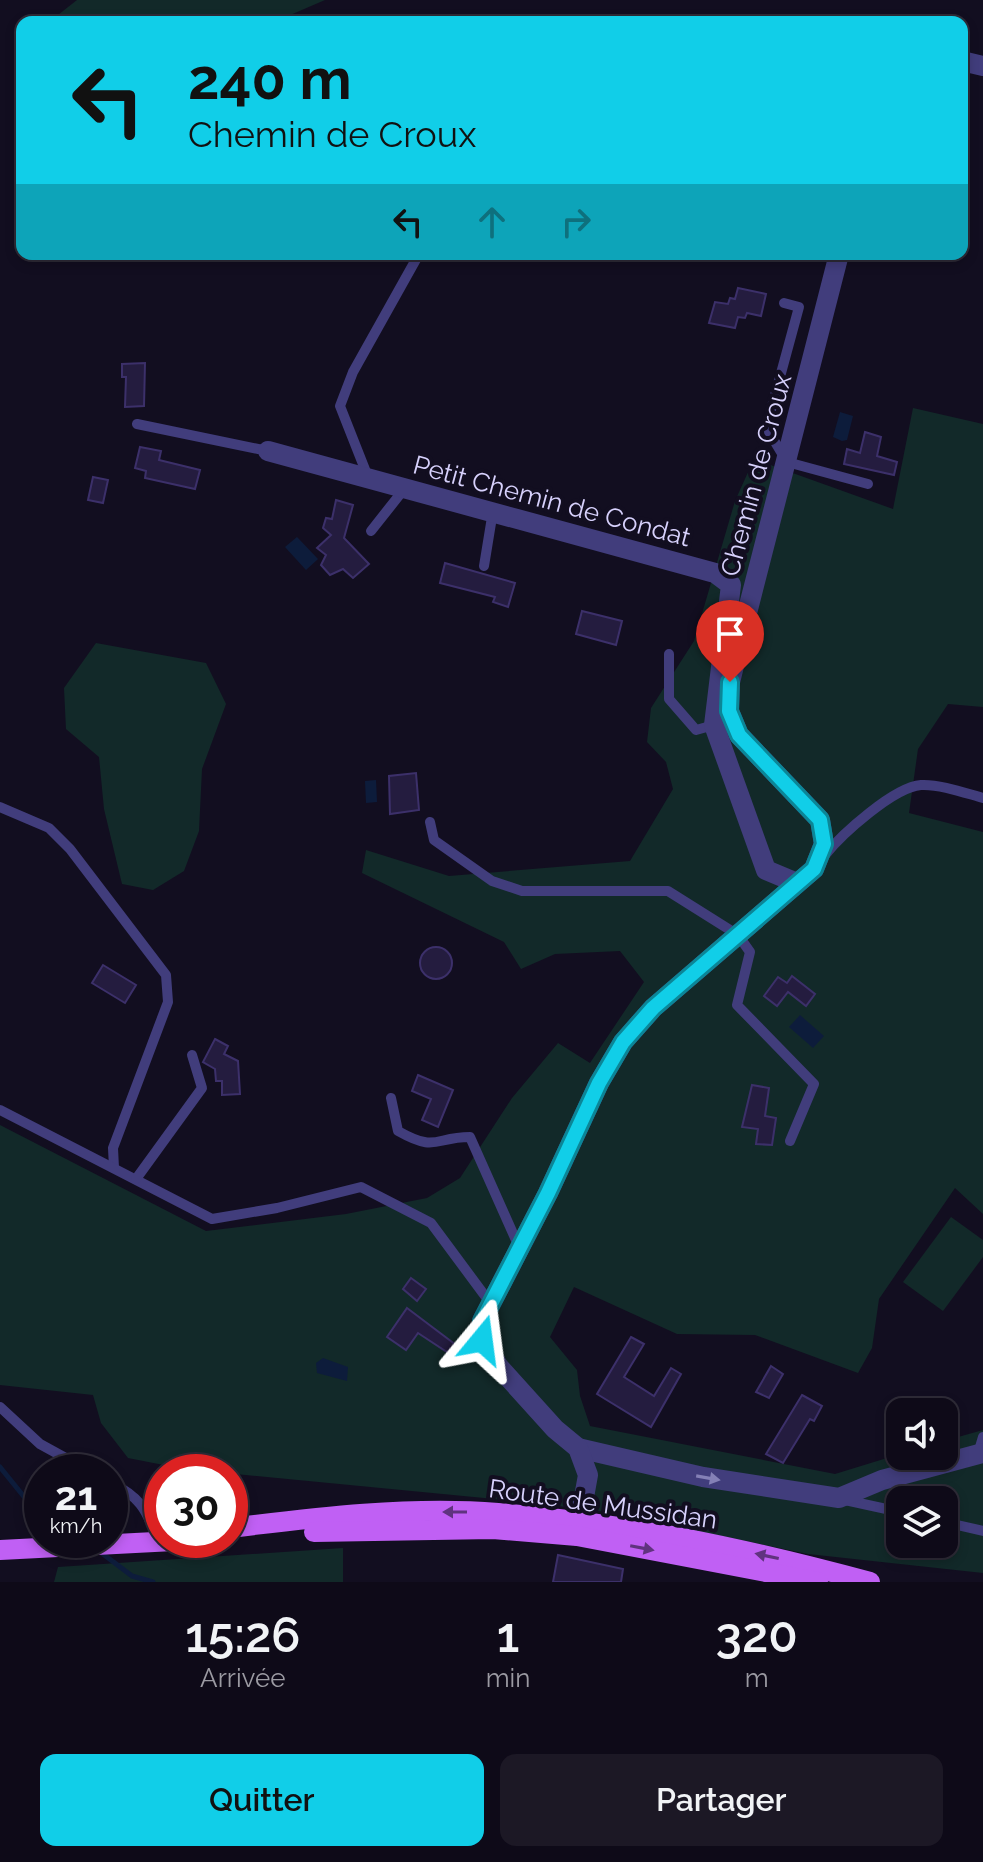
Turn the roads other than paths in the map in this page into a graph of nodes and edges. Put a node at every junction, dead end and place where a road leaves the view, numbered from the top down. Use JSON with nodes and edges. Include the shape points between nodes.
{"nodes":[{"id":1,"x":416,"y":260,"type":"edge"},
{"id":2,"x":838,"y":260,"type":"edge"},
{"id":3,"x":784,"y":303,"type":"dead end"},
{"id":4,"x":137,"y":424,"type":"dead end"},
{"id":5,"x":268,"y":451,"type":"joint"},
{"id":6,"x":787,"y":462,"type":"junction"},
{"id":7,"x":368,"y":477,"type":"junction"},
{"id":8,"x":868,"y":484,"type":"dead end"},
{"id":9,"x":405,"y":488,"type":"junction"},
{"id":10,"x":493,"y":511,"type":"junction"},
{"id":11,"x":371,"y":531,"type":"dead end"},
{"id":12,"x":484,"y":566,"type":"dead end"},
{"id":13,"x":669,"y":654,"type":"dead end"},
{"id":14,"x":714,"y":725,"type":"junction"},
{"id":15,"x":983,"y":798,"type":"edge"},
{"id":16,"x":0,"y":807,"type":"edge"},
{"id":17,"x":430,"y":822,"type":"dead end"},
{"id":18,"x":814,"y":869,"type":"junction"},
{"id":19,"x":797,"y":883,"type":"junction"},
{"id":20,"x":738,"y":935,"type":"junction"},
{"id":21,"x":192,"y":1055,"type":"dead end"},
{"id":22,"x":391,"y":1098,"type":"dead end"},
{"id":23,"x":0,"y":1110,"type":"edge"},
{"id":24,"x":790,"y":1141,"type":"dead end"},
{"id":25,"x":114,"y":1168,"type":"junction"},
{"id":26,"x":136,"y":1179,"type":"junction"},
{"id":27,"x":520,"y":1249,"type":"junction"},
{"id":28,"x":491,"y":1305,"type":"junction"},
{"id":29,"x":0,"y":1407,"type":"edge"},
{"id":30,"x":578,"y":1448,"type":"junction"},
{"id":31,"x":981,"y":1448,"type":"edge"},
{"id":32,"x":58,"y":1454,"type":"edge"},
{"id":33,"x":128,"y":1491,"type":"edge"},
{"id":34,"x":839,"y":1498,"type":"junction"},
{"id":35,"x":144,"y":1505,"type":"edge"},
{"id":36,"x":886,"y":1509,"type":"edge"},
{"id":37,"x":958,"y":1525,"type":"edge"},
{"id":38,"x":248,"y":1526,"type":"edge"},
{"id":39,"x":578,"y":1529,"type":"junction"},
{"id":40,"x":983,"y":1531,"type":"edge"},
{"id":41,"x":248,"y":1537,"type":"edge"},
{"id":42,"x":24,"y":1548,"type":"edge"},
{"id":43,"x":0,"y":1550,"type":"edge"},
{"id":44,"x":818,"y":1582,"type":"edge"},
{"id":45,"x":870,"y":1582,"type":"edge"}],
"edges":[{"from":1,"to":7,"type":"lane","via":[[353,372],[340,406]]},
{"from":2,"to":6,"type":"street","name":"Chemin de Croux"},
{"from":3,"to":6,"type":"lane","via":[[799,307],[769,432]]},
{"from":4,"to":5,"type":"lane"},
{"from":5,"to":7,"type":"street","name":"Petit Chemin de Condat"},
{"from":6,"to":8,"type":"lane"},
{"from":6,"to":18,"type":"street","name":"Chemin de Croux","via":[[730,682],[729,711],[739,735],[820,820],[824,844]]},
{"from":7,"to":9,"type":"street","name":"Petit Chemin de Condat"},
{"from":9,"to":10,"type":"street","name":"Petit Chemin de Condat"},
{"from":9,"to":11,"type":"lane"},
{"from":10,"to":12,"type":"lane"},
{"from":10,"to":14,"type":"street","name":"Petit Chemin de Condat","via":[[715,573],[731,585]]},
{"from":13,"to":14,"type":"lane","via":[[669,699],[696,730]]},
{"from":14,"to":19,"type":"street","name":"Petit Chemin de Condat","via":[[766,870]]},
{"from":15,"to":18,"type":"lane","via":[[920,785],[845,831]]},
{"from":16,"to":25,"type":"lane","via":[[49,828],[70,849],[166,975],[168,1002],[113,1148]]},
{"from":17,"to":20,"type":"lane","via":[[434,840],[492,881],[522,891],[668,891]]},
{"from":18,"to":19,"type":"street"},
{"from":19,"to":20,"type":"street"},
{"from":20,"to":24,"type":"lane","via":[[750,952],[737,1005],[814,1084]]},
{"from":20,"to":27,"type":"street","via":[[653,1008],[623,1042]]},
{"from":21,"to":26,"type":"lane","via":[[202,1088]]},
{"from":22,"to":27,"type":"lane","via":[[398,1131],[419,1143],[440,1145],[470,1137]]},
{"from":23,"to":25,"type":"lane"},
{"from":25,"to":26,"type":"lane"},
{"from":26,"to":28,"type":"lane","via":[[212,1219],[361,1187],[431,1223]]},
{"from":27,"to":28,"type":"street"},
{"from":28,"to":30,"type":"street","via":[[482,1321],[482,1340],[526,1398]]},
{"from":29,"to":32,"type":"lane"},
{"from":30,"to":34,"type":"street","one_way":true,"via":[[703,1477]]},
{"from":30,"to":39,"type":"street","via":[[588,1475]]},
{"from":31,"to":34,"type":"street"},
{"from":33,"to":35,"type":"lane"},
{"from":34,"to":36,"type":"lane"},
{"from":37,"to":40,"type":"lane"},
{"from":39,"to":38,"type":"main road","name":"Route de Mussidan","one_way":true,"via":[[496,1513],[415,1512]]},
{"from":39,"to":41,"type":"main road","name":"Route de Mussidan","via":[[414,1528]]},
{"from":39,"to":44,"type":"main road","name":"Route de Mussidan","one_way":true},
{"from":45,"to":39,"type":"main road","name":"Route de Mussidan","one_way":true,"via":[[696,1540]]},
{"from":42,"to":43,"type":"main road"}]}
